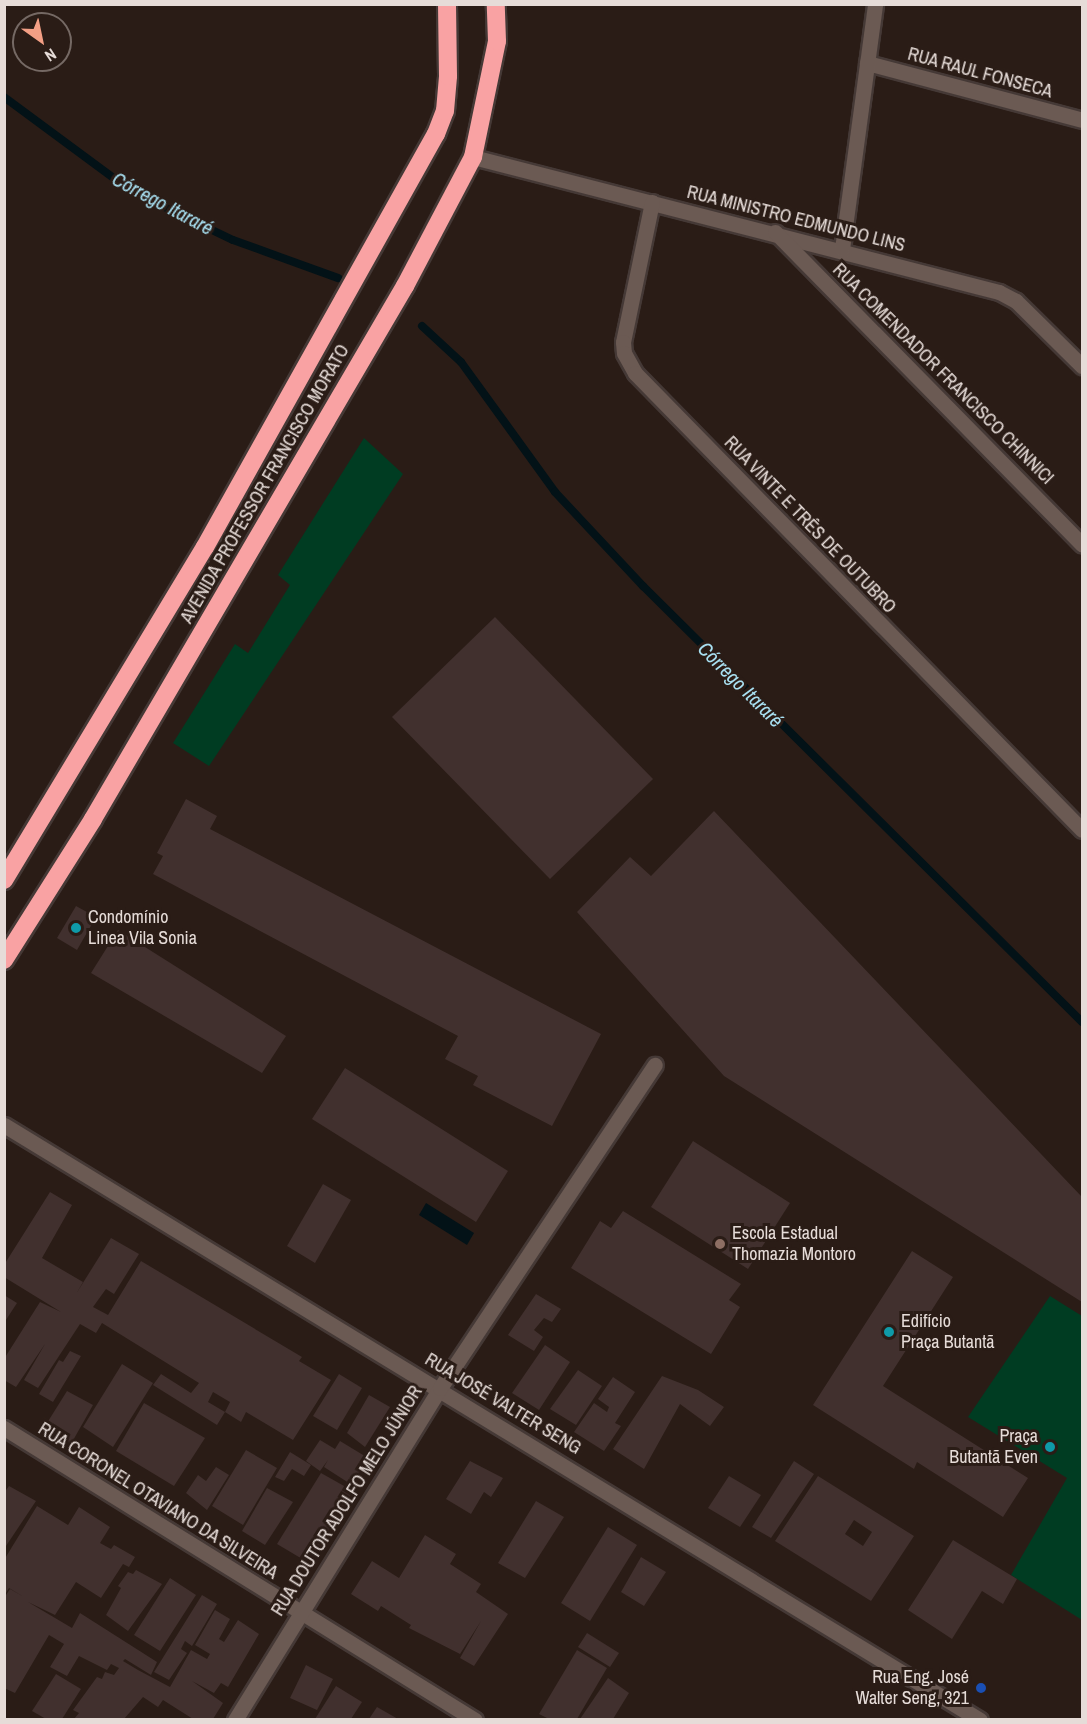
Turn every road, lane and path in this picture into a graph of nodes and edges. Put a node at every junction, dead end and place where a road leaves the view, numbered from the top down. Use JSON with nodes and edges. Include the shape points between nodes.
{"nodes":[{"id":1,"x":447,"y":4,"type":"edge"},
{"id":2,"x":496,"y":4,"type":"edge"},
{"id":3,"x":875,"y":4,"type":"edge"},
{"id":4,"x":867,"y":63,"type":"junction"},
{"id":5,"x":1083,"y":120,"type":"edge"},
{"id":6,"x":473,"y":157,"type":"junction"},
{"id":7,"x":652,"y":202,"type":"junction"},
{"id":8,"x":776,"y":232,"type":"junction"},
{"id":9,"x":842,"y":249,"type":"junction"},
{"id":10,"x":1083,"y":366,"type":"edge"},
{"id":11,"x":1083,"y":544,"type":"edge"},
{"id":12,"x":1083,"y":830,"type":"edge"},
{"id":13,"x":4,"y":880,"type":"edge"},
{"id":14,"x":4,"y":960,"type":"edge"},
{"id":15,"x":655,"y":1065,"type":"dead end"},
{"id":16,"x":4,"y":1125,"type":"edge"},
{"id":17,"x":440,"y":1388,"type":"junction"},
{"id":18,"x":4,"y":1428,"type":"edge"},
{"id":19,"x":301,"y":1613,"type":"junction"},
{"id":20,"x":963,"y":1714,"type":"edge"},
{"id":21,"x":235,"y":1719,"type":"edge"},
{"id":22,"x":475,"y":1719,"type":"edge"},
{"id":23,"x":980,"y":1719,"type":"edge"}],
"edges":[{"from":1,"to":13,"type":"highway","name":"AVENIDA PROFESSOR FRANCISCO MORATO","via":[[448,76],[445,111],[436,134],[205,547]]},
{"from":2,"to":6,"type":"highway","name":"AVENIDA PROFESSOR FRANCISCO MORATO","via":[[497,41]]},
{"from":3,"to":4,"type":"street"},
{"from":4,"to":5,"type":"street","name":"RUA RAUL FONSECA"},
{"from":4,"to":9,"type":"street"},
{"from":6,"to":7,"type":"street","name":"RUA MINISTRO EDMUNDO LINS"},
{"from":6,"to":14,"type":"highway","name":"AVENIDA PROFESSOR FRANCISCO MORATO","via":[[405,286],[93,819]]},
{"from":7,"to":8,"type":"street","name":"RUA MINISTRO EDMUNDO LINS"},
{"from":7,"to":12,"type":"street","name":"RUA VINTE E TRÊS DE OUTUBRO","via":[[623,342],[634,373]]},
{"from":8,"to":9,"type":"street","name":"RUA MINISTRO EDMUNDO LINS"},
{"from":8,"to":11,"type":"street","name":"RUA COMENDADOR FRANCISCO CHINNICI"},
{"from":9,"to":10,"type":"street","name":"RUA MINISTRO EDMUNDO LINS","via":[[999,292],[1016,301]]},
{"from":15,"to":17,"type":"street","name":"RUA DOUTOR ADOLFO MELO JÚNIOR"},
{"from":16,"to":17,"type":"street","name":"RUA JOSÉ VALTER SENG"},
{"from":17,"to":19,"type":"street","name":"RUA DOUTOR ADOLFO MELO JÚNIOR"},
{"from":17,"to":20,"type":"street","name":"RUA JOSÉ VALTER SENG"},
{"from":18,"to":19,"type":"street","name":"RUA CORONEL OTAVIANO DA SILVEIRA"},
{"from":19,"to":21,"type":"street","name":"RUA DOUTOR ADOLFO MELO JÚNIOR"},
{"from":19,"to":22,"type":"street","name":"RUA CORONEL OTAVIANO DA SILVEIRA"},
{"from":20,"to":23,"type":"street","name":"RUA JOSÉ VALTER SENG"}]}
